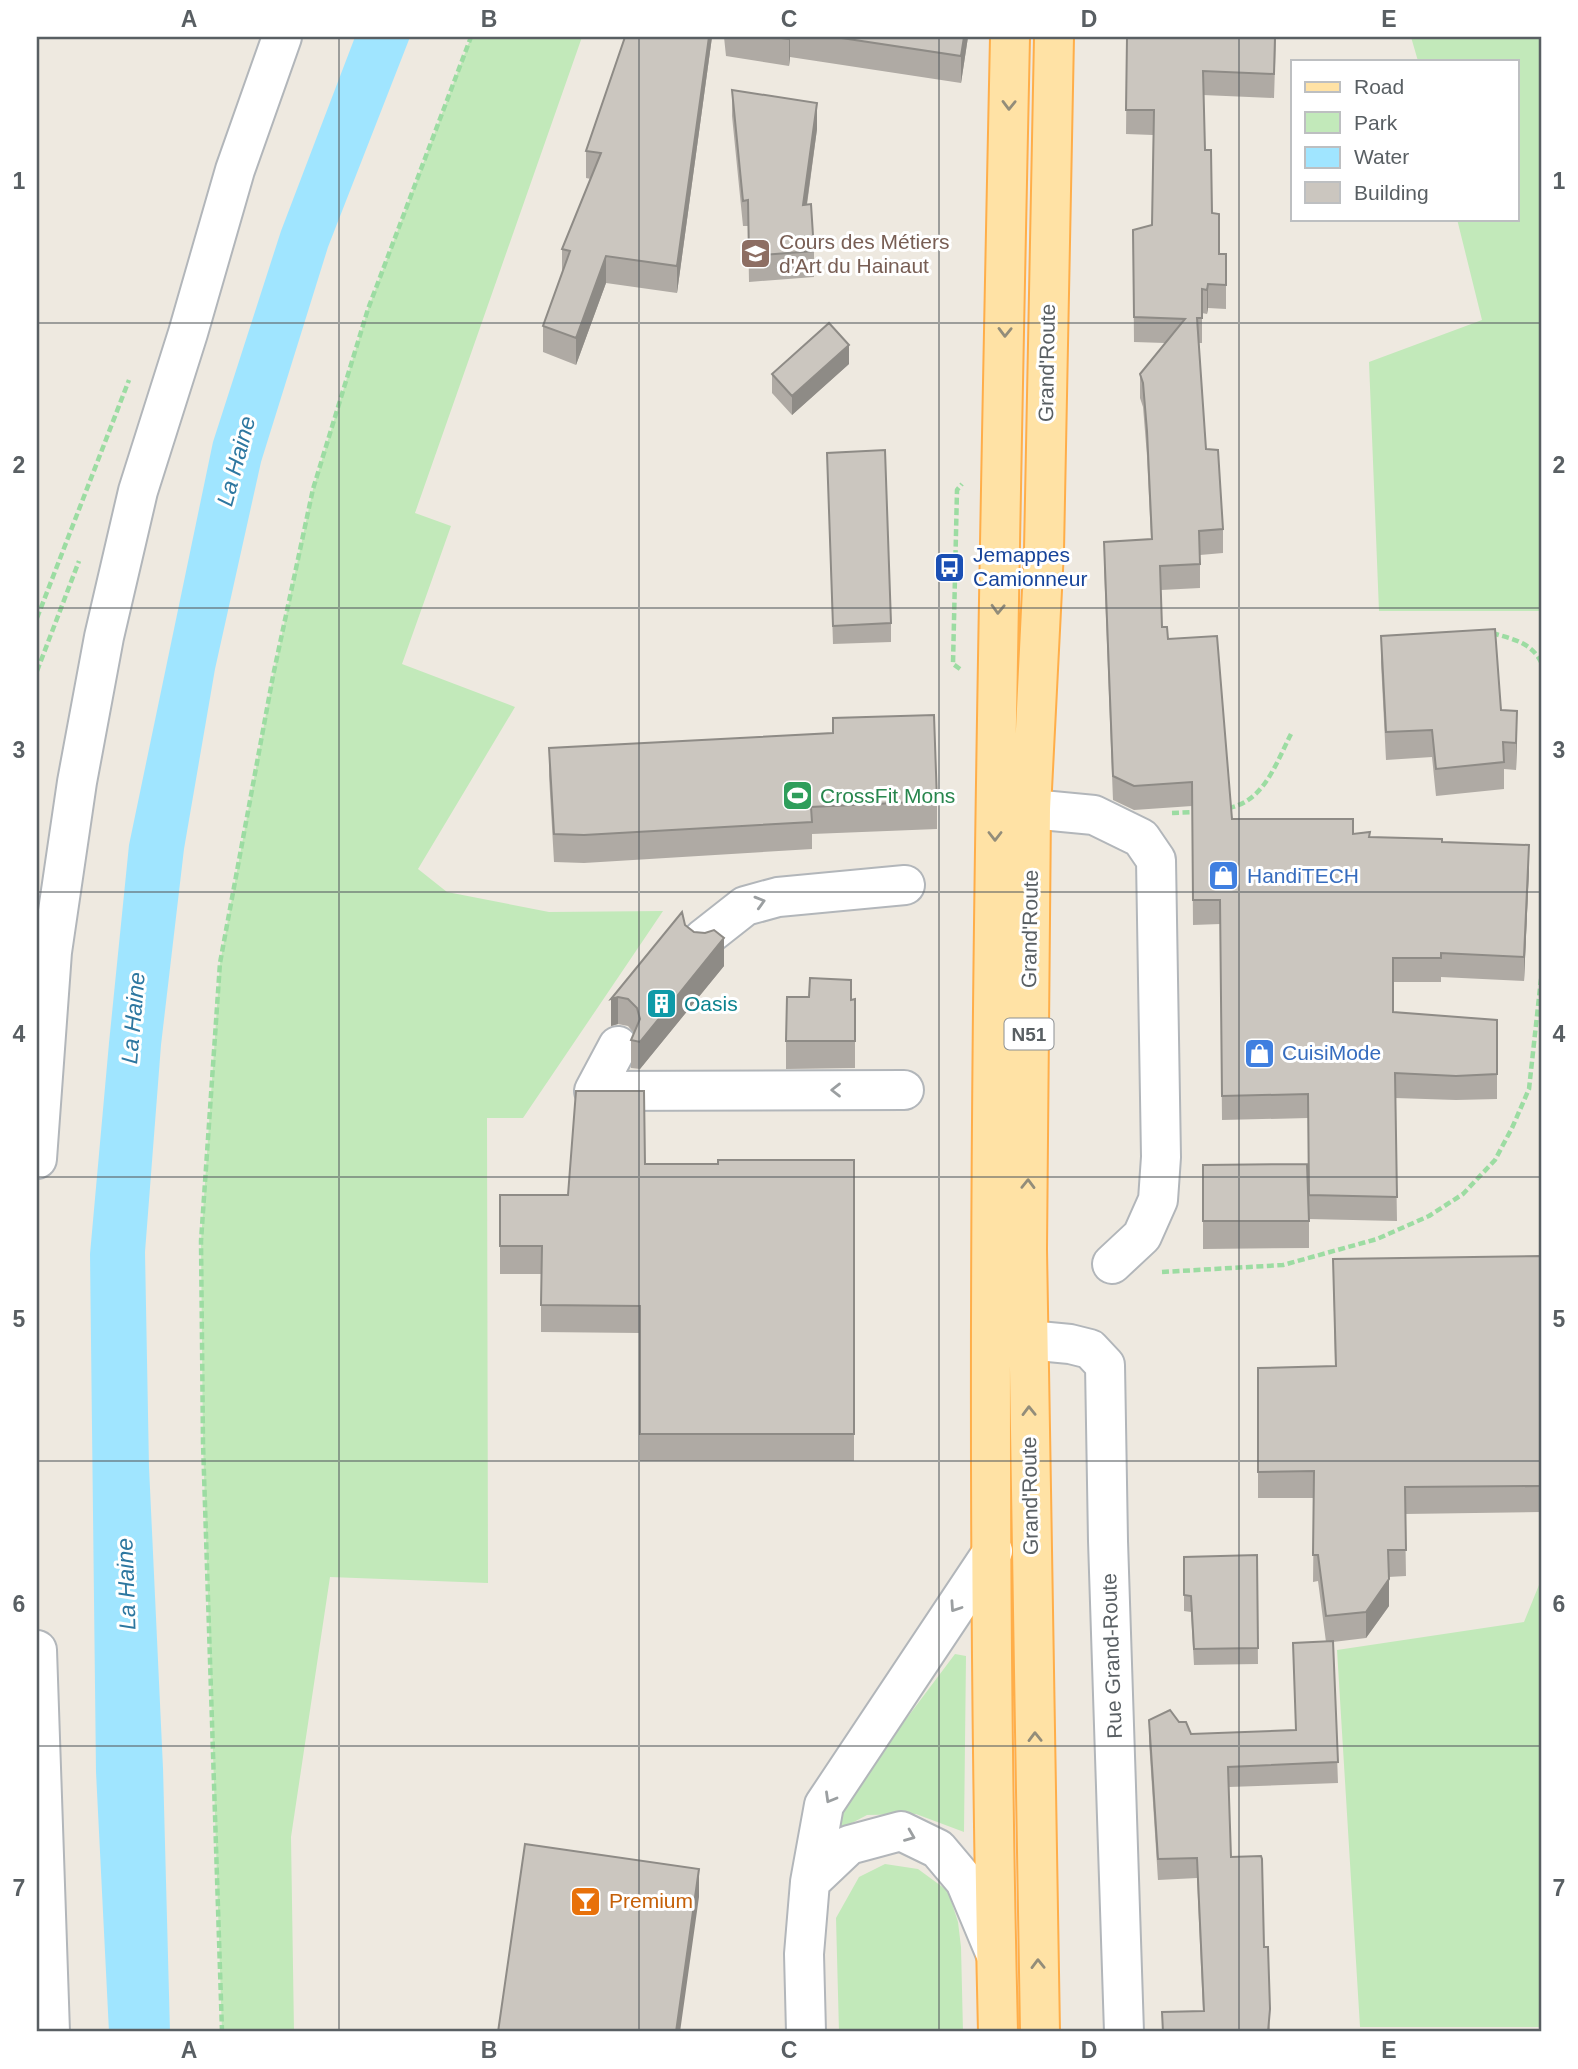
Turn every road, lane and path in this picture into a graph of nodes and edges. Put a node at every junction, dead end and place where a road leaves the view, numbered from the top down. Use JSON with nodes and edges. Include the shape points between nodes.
{"nodes":[{"id":1,"x":282,"y":37,"type":"edge"},
{"id":2,"x":471,"y":37,"type":"edge"},
{"id":3,"x":1010,"y":37,"type":"edge"},
{"id":4,"x":1054,"y":37,"type":"edge"},
{"id":5,"x":1492,"y":633,"type":"edge"},
{"id":6,"x":1541,"y":662,"type":"edge"},
{"id":7,"x":1290,"y":734,"type":"dead end"},
{"id":8,"x":1031,"y":809,"type":"junction"},
{"id":9,"x":1222,"y":809,"type":"edge"},
{"id":10,"x":1201,"y":812,"type":"edge"},
{"id":11,"x":1163,"y":814,"type":"dead end"},
{"id":12,"x":905,"y":885,"type":"dead end"},
{"id":13,"x":703,"y":939,"type":"edge"},
{"id":14,"x":1541,"y":979,"type":"edge"},
{"id":15,"x":618,"y":1046,"type":"dead end"},
{"id":16,"x":904,"y":1090,"type":"dead end"},
{"id":17,"x":37,"y":1159,"type":"edge"},
{"id":18,"x":1112,"y":1264,"type":"dead end"},
{"id":19,"x":1152,"y":1273,"type":"dead end"},
{"id":20,"x":1028,"y":1340,"type":"junction"},
{"id":21,"x":993,"y":1551,"type":"junction"},
{"id":22,"x":37,"y":1650,"type":"edge"},
{"id":23,"x":810,"y":1882,"type":"junction"},
{"id":24,"x":996,"y":1956,"type":"junction"},
{"id":25,"x":50,"y":2032,"type":"edge"},
{"id":26,"x":222,"y":2032,"type":"edge"},
{"id":27,"x":806,"y":2032,"type":"edge"},
{"id":28,"x":998,"y":2032,"type":"edge"},
{"id":29,"x":1040,"y":2032,"type":"edge"},
{"id":30,"x":1124,"y":2032,"type":"edge"}],
"edges":[{"from":1,"to":17,"type":"street","via":[[235,170],[138,491],[104,637],[52,952]]},
{"from":2,"to":26,"type":"path","via":[[368,309],[313,489],[220,963],[201,1241],[202,1443]]},
{"from":3,"to":21,"type":"main road","name":"Grand'Route","number":"N51","one_way":true,"via":[[996,681]]},
{"from":4,"to":8,"type":"main road","name":"Grand'Route","number":"N51","via":[[1044,550]]},
{"from":5,"to":6,"type":"path","via":[[1524,642]]},
{"from":7,"to":9,"type":"path","via":[[1266,784],[1253,798]]},
{"from":8,"to":18,"type":"street","via":[[1094,815],[1141,838],[1156,860],[1158,1200],[1142,1236]]},
{"from":20,"to":8,"type":"main road","name":"Grand'Route","number":"N51","one_way":true},
{"from":10,"to":11,"type":"path"},
{"from":13,"to":12,"type":"street","one_way":true,"via":[[746,906],[778,897]]},
{"from":14,"to":19,"type":"path","via":[[1529,1089],[1495,1160],[1463,1194],[1429,1216],[1377,1239],[1283,1265]]},
{"from":16,"to":15,"type":"street","one_way":true,"via":[[594,1091]]},
{"from":29,"to":20,"type":"main road","name":"Grand'Route","number":"N51","one_way":true},
{"from":20,"to":30,"type":"street","name":"Rue Grand-Route","via":[[1090,1349],[1105,1365]]},
{"from":21,"to":23,"type":"street","one_way":true,"via":[[824,1805]]},
{"from":21,"to":24,"type":"main road","name":"Grand'Route","number":"N51"},
{"from":22,"to":25,"type":"street"},
{"from":23,"to":24,"type":"street","one_way":true,"via":[[849,1845],[901,1831],[938,1849],[965,1881]]},
{"from":23,"to":27,"type":"street","via":[[804,1954]]},
{"from":24,"to":28,"type":"main road","name":"Grand'Route","number":"N51"}]}
